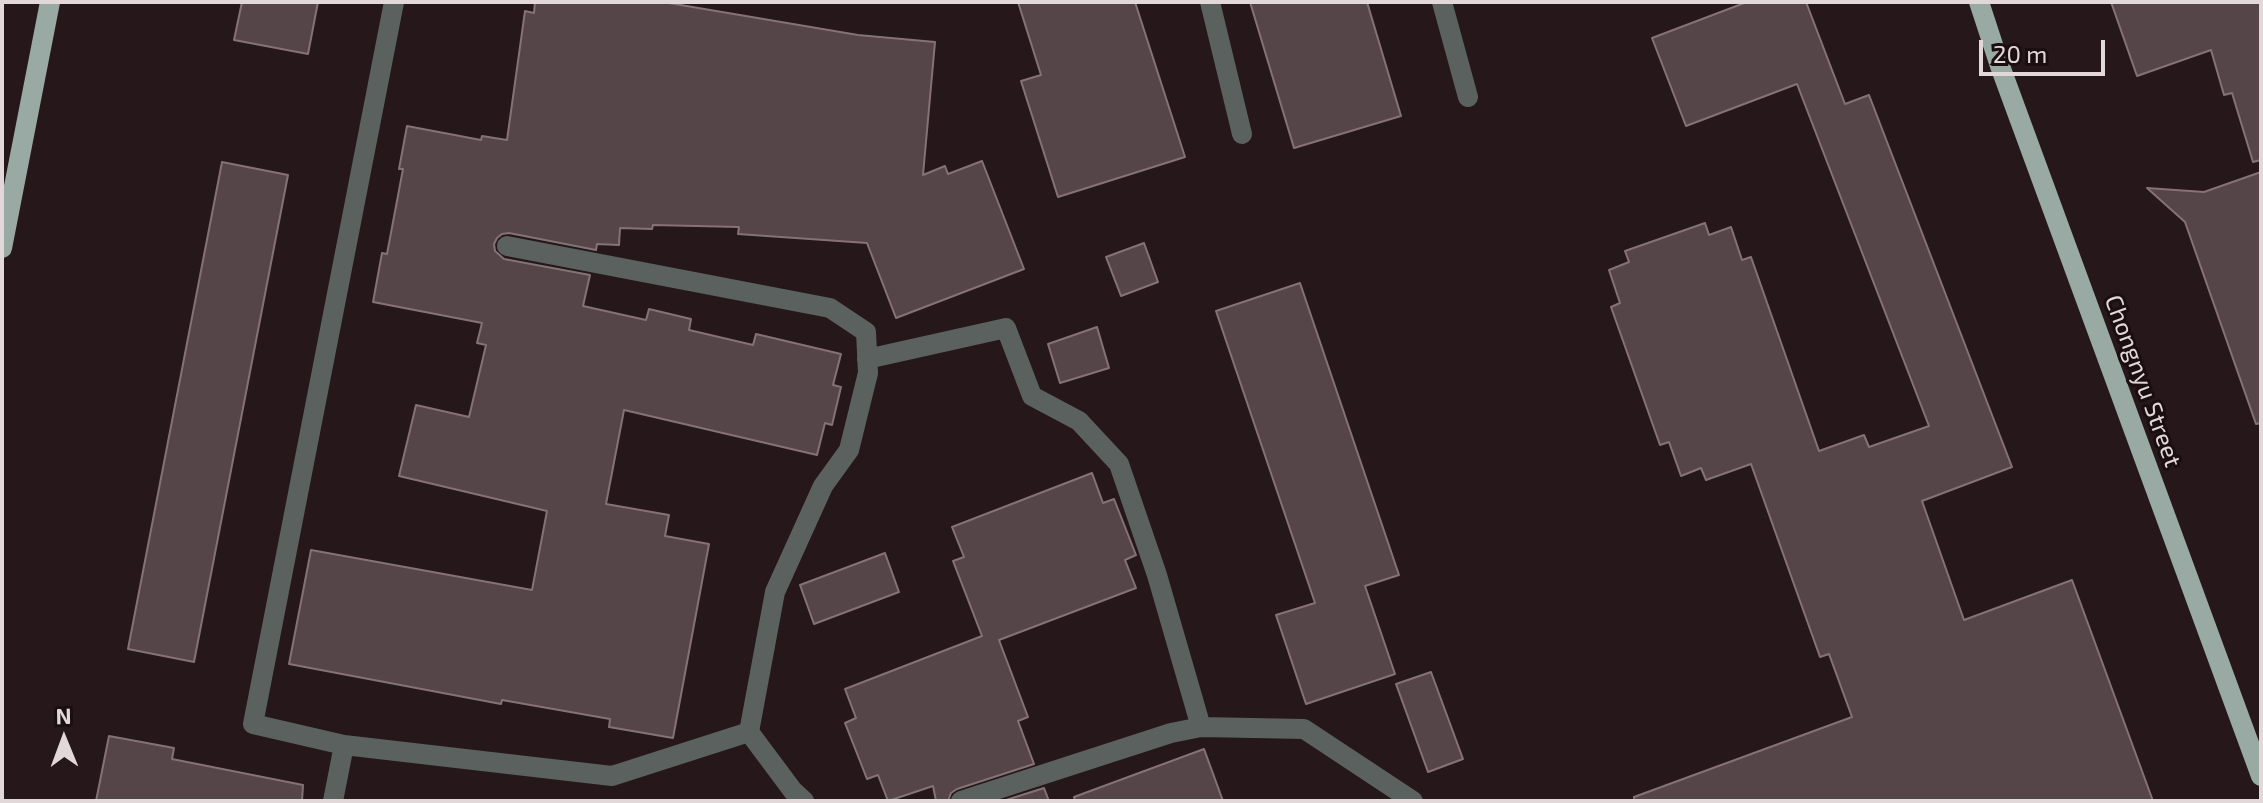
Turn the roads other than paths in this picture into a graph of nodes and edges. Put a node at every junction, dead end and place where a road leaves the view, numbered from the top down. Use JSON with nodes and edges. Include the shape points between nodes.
{"nodes":[{"id":1,"x":50,"y":2,"type":"edge"},
{"id":2,"x":394,"y":2,"type":"edge"},
{"id":3,"x":1210,"y":2,"type":"edge"},
{"id":4,"x":1442,"y":2,"type":"edge"},
{"id":5,"x":1979,"y":2,"type":"edge"},
{"id":6,"x":1468,"y":97,"type":"dead end"},
{"id":7,"x":1242,"y":134,"type":"dead end"},
{"id":8,"x":507,"y":246,"type":"dead end"},
{"id":9,"x":2,"y":248,"type":"edge"},
{"id":10,"x":867,"y":359,"type":"junction"},
{"id":11,"x":1201,"y":727,"type":"junction"},
{"id":12,"x":749,"y":732,"type":"junction"},
{"id":13,"x":344,"y":745,"type":"junction"},
{"id":14,"x":2261,"y":776,"type":"edge"},
{"id":15,"x":333,"y":801,"type":"edge"},
{"id":16,"x":804,"y":801,"type":"edge"},
{"id":17,"x":961,"y":801,"type":"edge"},
{"id":18,"x":1413,"y":801,"type":"edge"}],
"edges":[{"from":1,"to":9,"type":"main road"},
{"from":2,"to":13,"type":"street","via":[[253,724]]},
{"from":3,"to":7,"type":"street"},
{"from":4,"to":6,"type":"street"},
{"from":5,"to":14,"type":"main road","name":"Chongnyu Street"},
{"from":8,"to":10,"type":"street","via":[[830,308],[866,332]]},
{"from":10,"to":11,"type":"street","via":[[1006,328],[1032,396],[1079,421],[1119,464]]},
{"from":10,"to":12,"type":"street","via":[[849,450],[823,486],[775,592]]},
{"from":11,"to":17,"type":"street"},
{"from":11,"to":18,"type":"street","via":[[1304,729]]},
{"from":12,"to":13,"type":"street","via":[[612,776]]},
{"from":12,"to":16,"type":"street"},
{"from":13,"to":15,"type":"street"}]}
